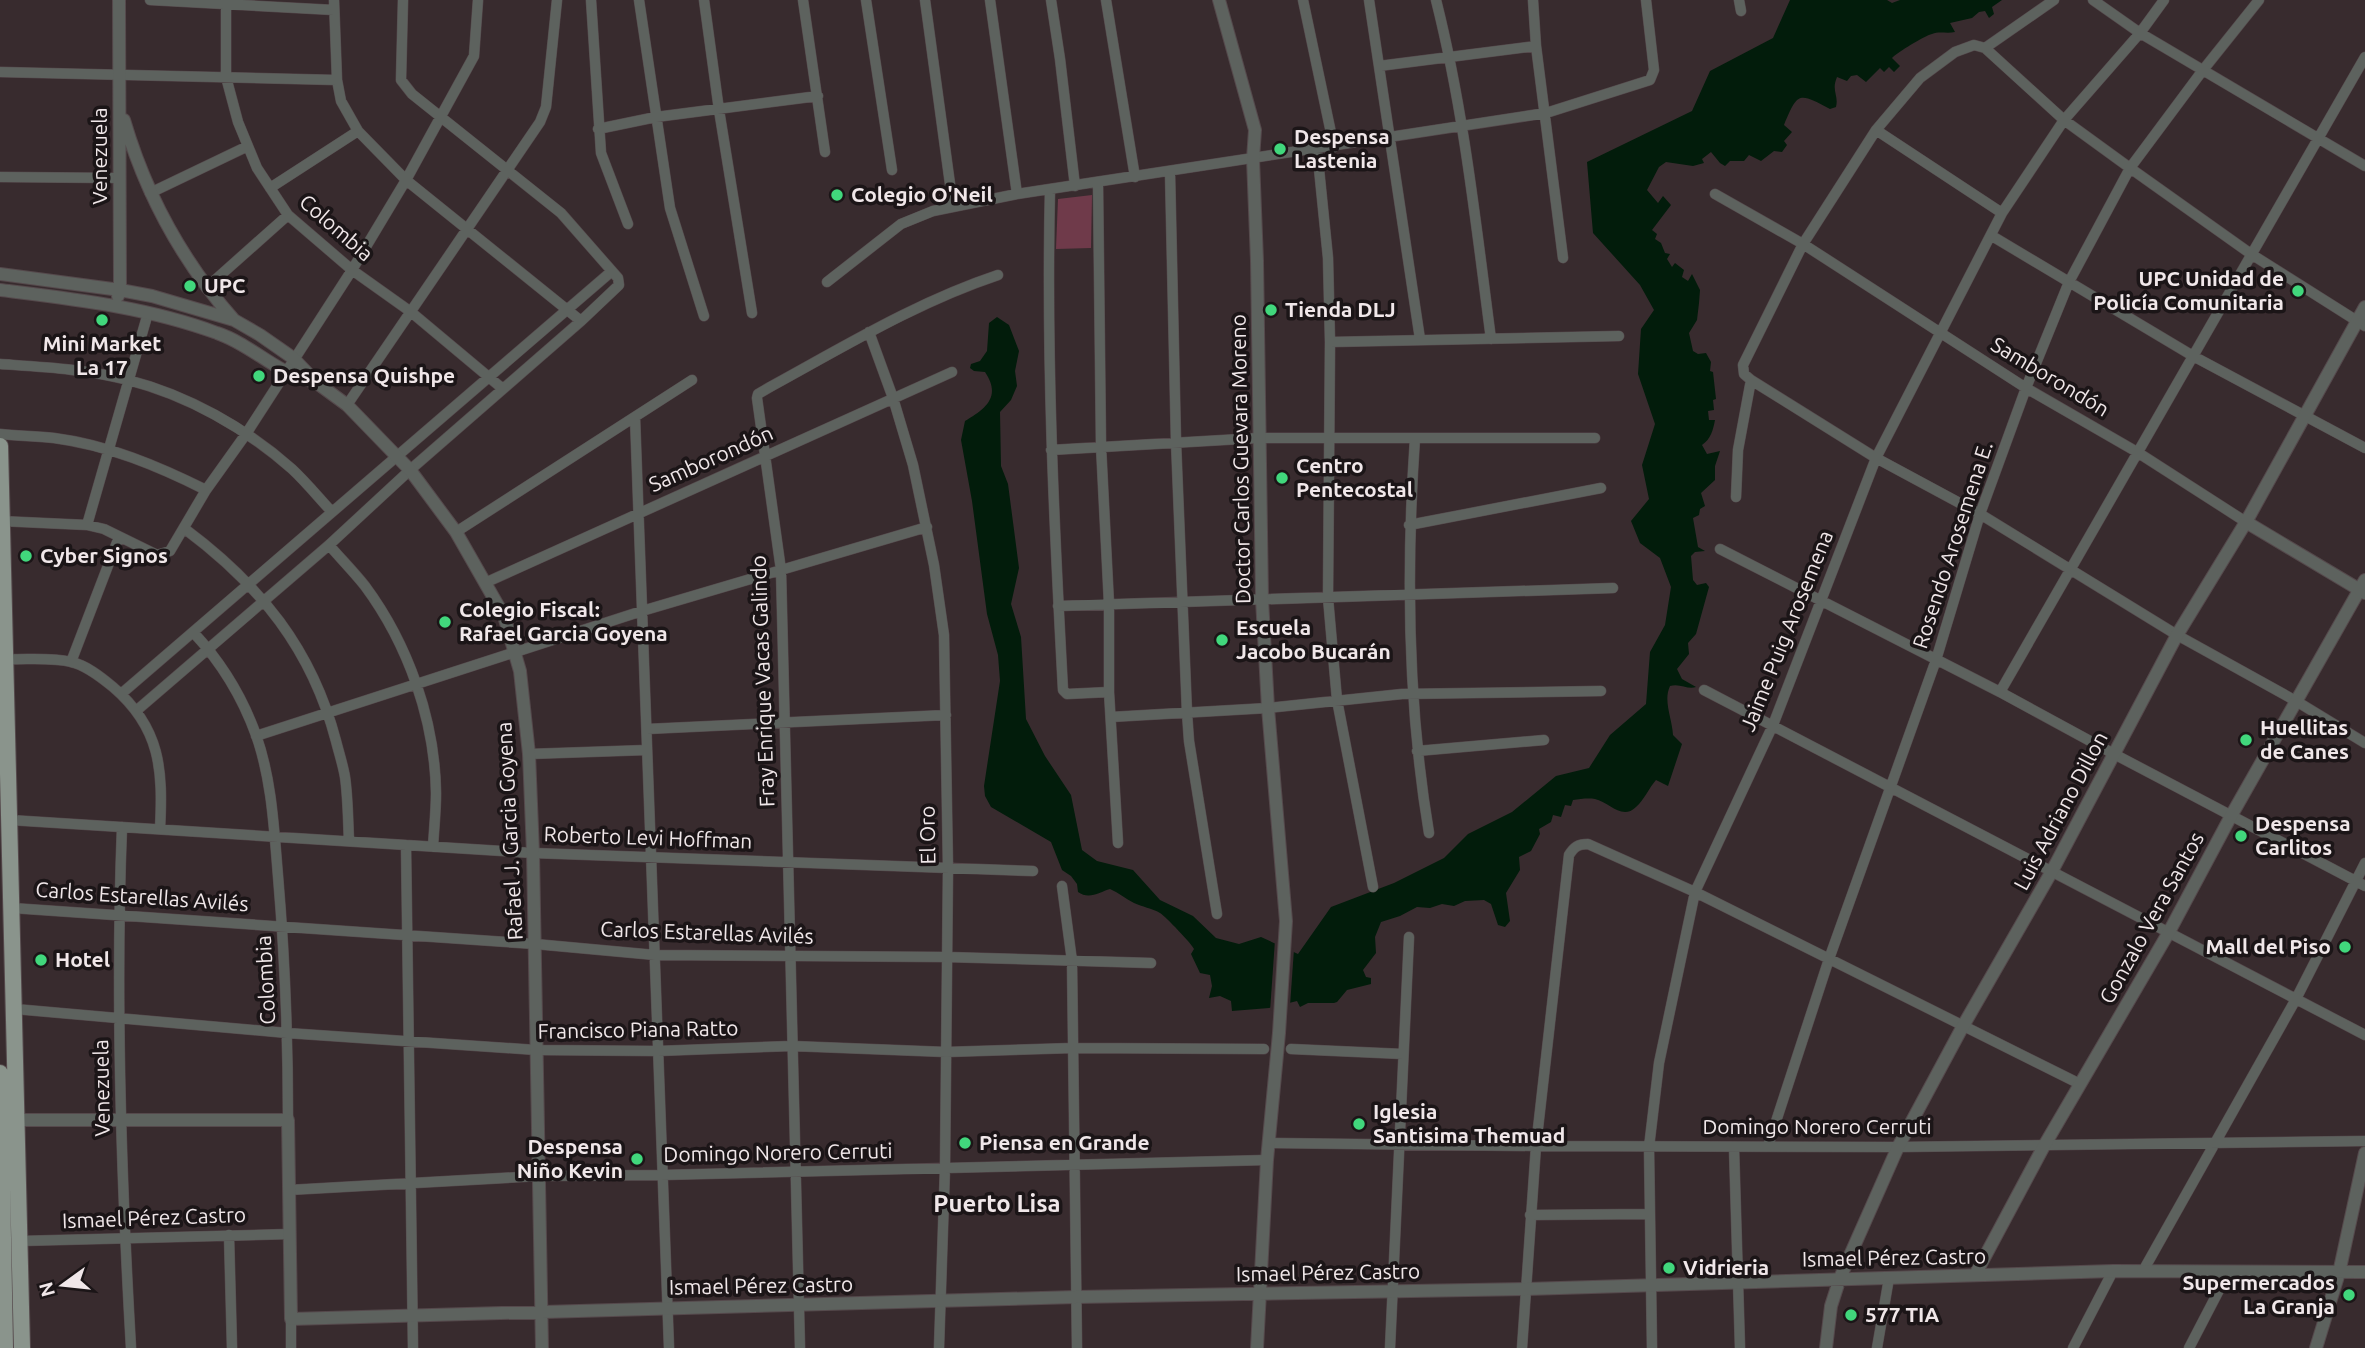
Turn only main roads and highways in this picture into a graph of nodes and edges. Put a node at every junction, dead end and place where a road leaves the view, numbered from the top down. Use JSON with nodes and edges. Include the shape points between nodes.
{"nodes":[{"id":1,"x":0,"y":446,"type":"edge"},
{"id":2,"x":1,"y":521,"type":"edge"},
{"id":3,"x":0,"y":1073,"type":"edge"},
{"id":4,"x":6,"y":1120,"type":"edge"},
{"id":5,"x":1,"y":1241,"type":"edge"},
{"id":6,"x":5,"y":1348,"type":"edge"},
{"id":7,"x":22,"y":1348,"type":"edge"}],
"edges":[{"from":1,"to":2,"type":"main road"},
{"from":2,"to":4,"type":"main road","via":[[15,1009]]},
{"from":3,"to":4,"type":"main road"},
{"from":4,"to":5,"type":"main road"},
{"from":4,"to":7,"type":"main road","via":[[20,1241]]},
{"from":5,"to":6,"type":"main road"}]}
